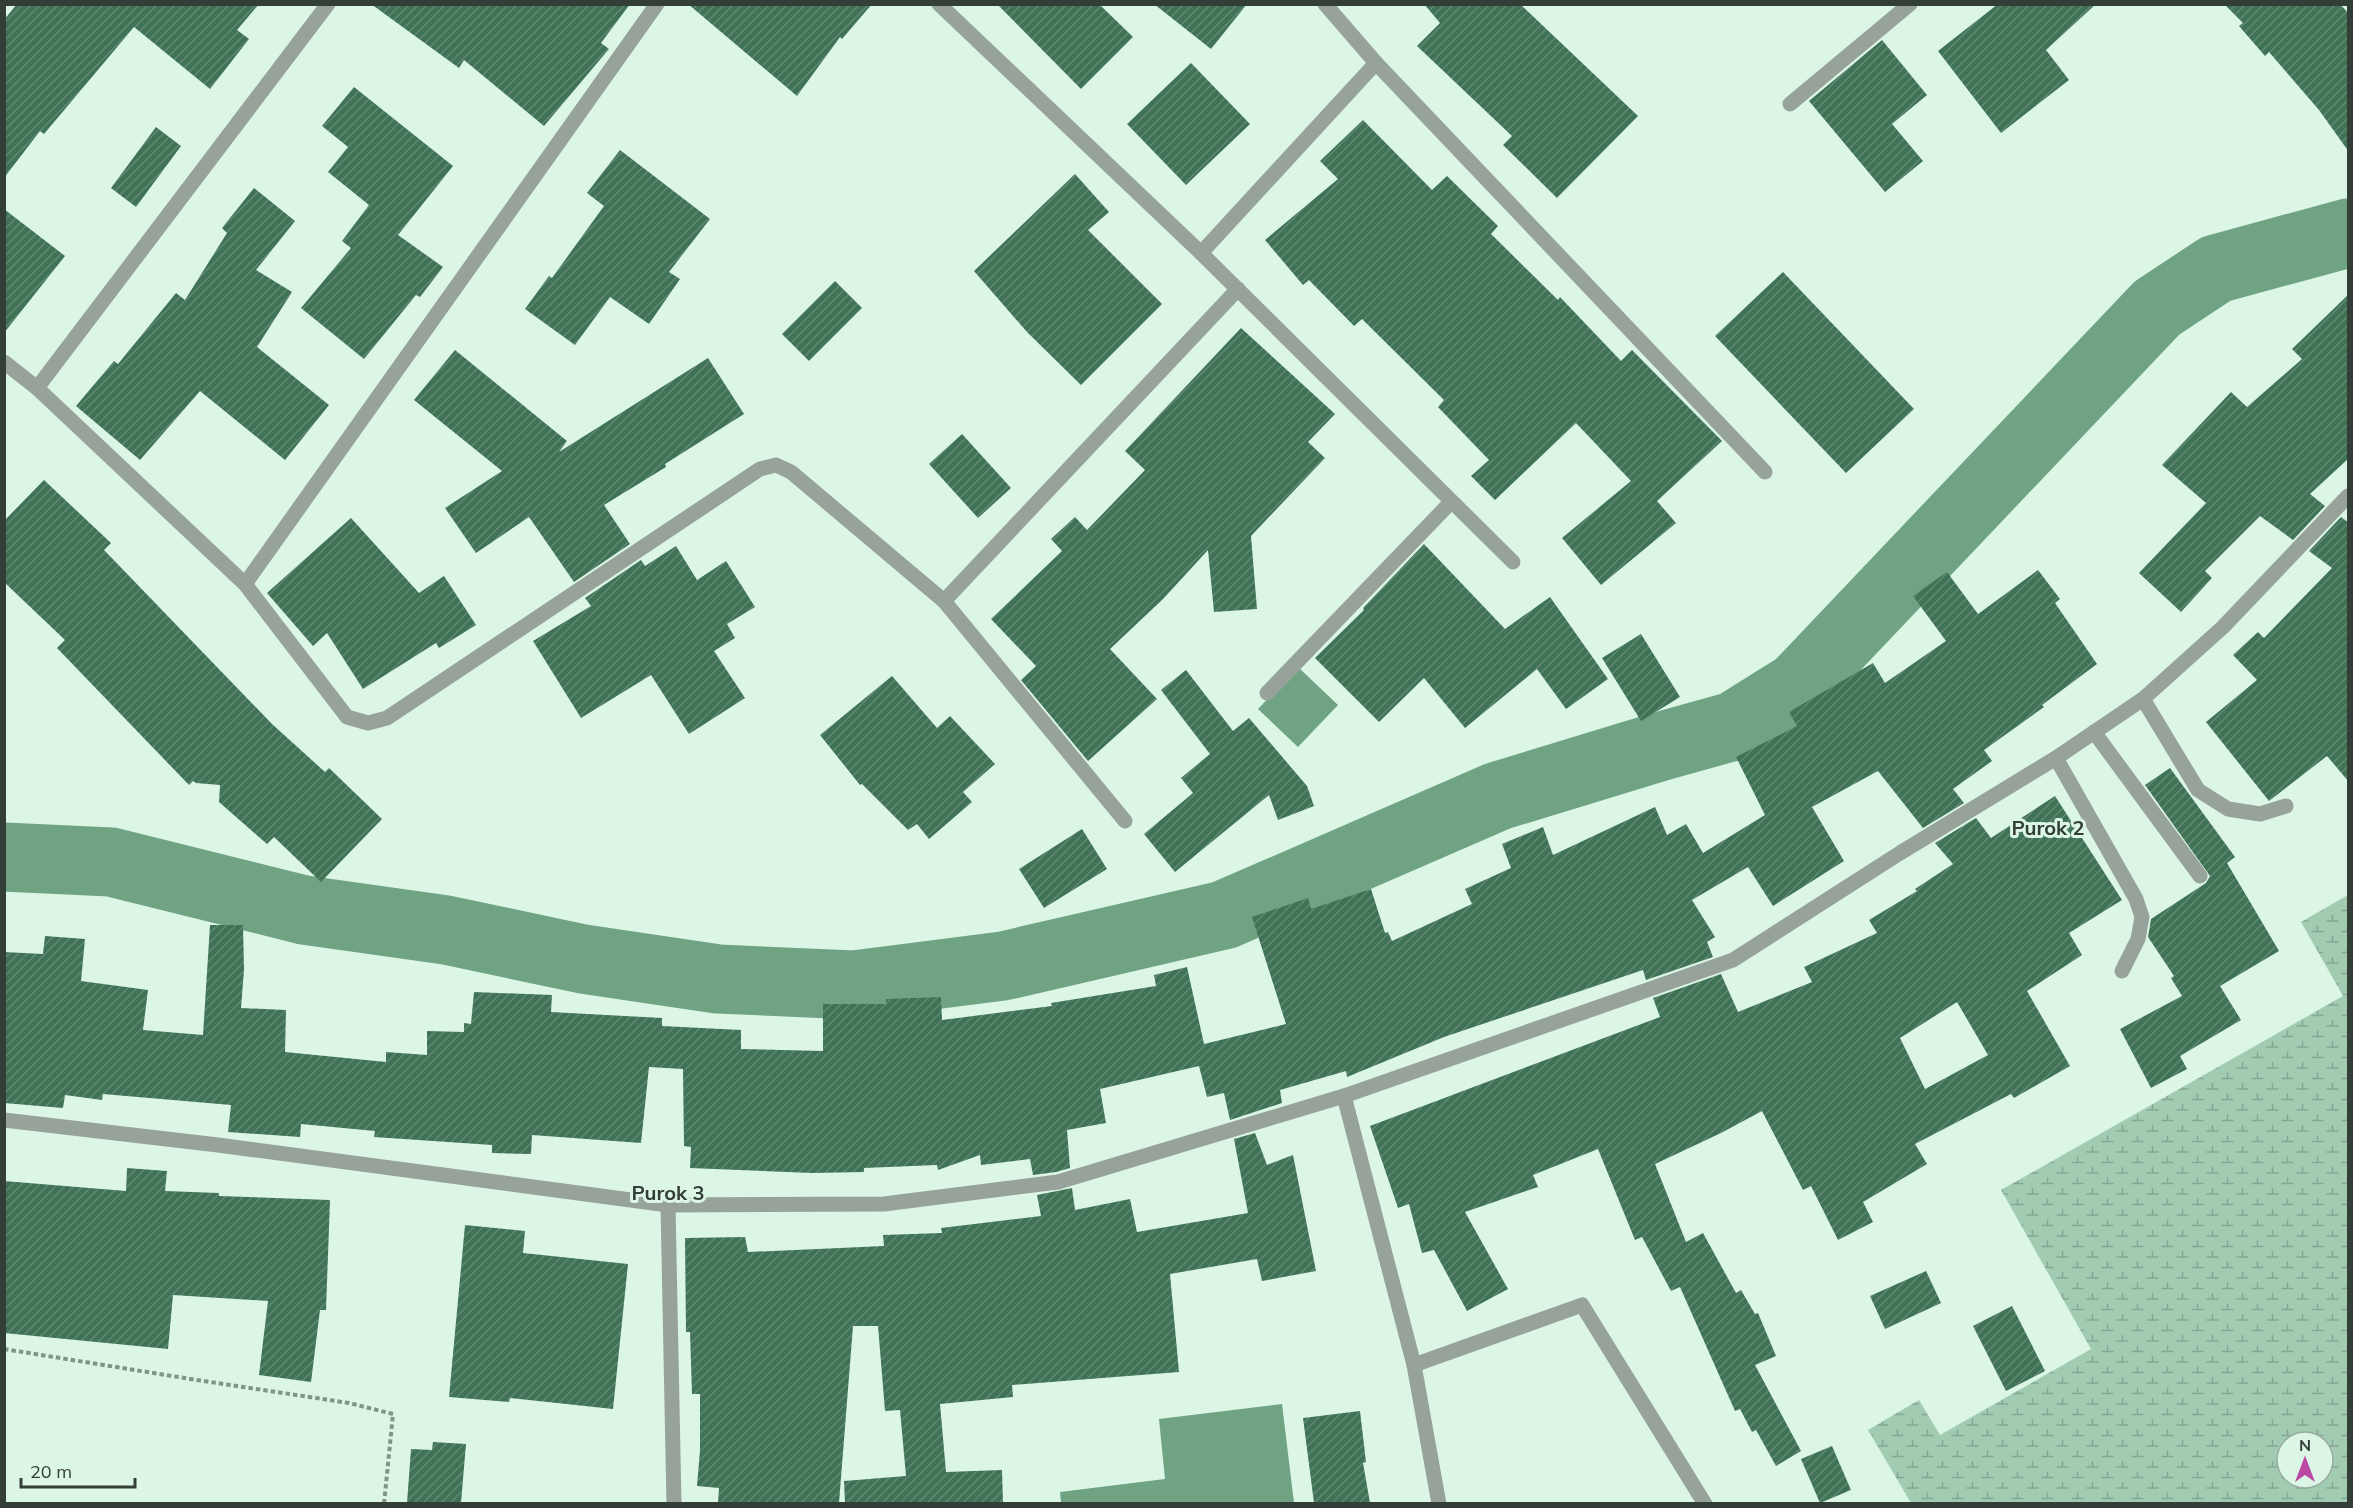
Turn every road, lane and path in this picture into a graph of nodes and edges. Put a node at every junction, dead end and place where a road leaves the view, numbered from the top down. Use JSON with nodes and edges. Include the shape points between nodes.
{"nodes":[{"id":1,"x":328,"y":4,"type":"edge"},
{"id":2,"x":657,"y":4,"type":"edge"},
{"id":3,"x":939,"y":4,"type":"edge"},
{"id":4,"x":1326,"y":4,"type":"edge"},
{"id":5,"x":1910,"y":4,"type":"edge"},
{"id":6,"x":1376,"y":63,"type":"junction"},
{"id":7,"x":1790,"y":104,"type":"dead end"},
{"id":8,"x":1201,"y":253,"type":"junction"},
{"id":9,"x":1238,"y":289,"type":"junction"},
{"id":10,"x":4,"y":362,"type":"edge"},
{"id":11,"x":37,"y":388,"type":"junction"},
{"id":12,"x":1765,"y":472,"type":"dead end"},
{"id":13,"x":2349,"y":496,"type":"edge"},
{"id":14,"x":1450,"y":502,"type":"junction"},
{"id":15,"x":1513,"y":562,"type":"dead end"},
{"id":16,"x":245,"y":584,"type":"junction"},
{"id":17,"x":944,"y":601,"type":"junction"},
{"id":18,"x":1267,"y":693,"type":"dead end"},
{"id":19,"x":2143,"y":699,"type":"junction"},
{"id":20,"x":2094,"y":732,"type":"junction"},
{"id":21,"x":2056,"y":758,"type":"junction"},
{"id":22,"x":2286,"y":806,"type":"dead end"},
{"id":23,"x":1125,"y":821,"type":"dead end"},
{"id":24,"x":2200,"y":876,"type":"dead end"},
{"id":25,"x":2122,"y":971,"type":"dead end"},
{"id":26,"x":1344,"y":1096,"type":"junction"},
{"id":27,"x":4,"y":1119,"type":"edge"},
{"id":28,"x":668,"y":1205,"type":"junction"},
{"id":29,"x":4,"y":1348,"type":"edge"},
{"id":30,"x":1414,"y":1365,"type":"junction"},
{"id":31,"x":384,"y":1503,"type":"edge"},
{"id":32,"x":674,"y":1503,"type":"edge"},
{"id":33,"x":1439,"y":1503,"type":"edge"},
{"id":34,"x":1705,"y":1503,"type":"edge"}],
"edges":[{"from":1,"to":11,"type":"street"},
{"from":2,"to":16,"type":"street"},
{"from":3,"to":8,"type":"street"},
{"from":4,"to":6,"type":"street"},
{"from":5,"to":7,"type":"street"},
{"from":6,"to":8,"type":"street"},
{"from":6,"to":12,"type":"street"},
{"from":8,"to":9,"type":"street"},
{"from":9,"to":14,"type":"street"},
{"from":9,"to":17,"type":"street"},
{"from":10,"to":11,"type":"street"},
{"from":11,"to":16,"type":"street"},
{"from":13,"to":19,"type":"street","via":[[2223,627]]},
{"from":14,"to":15,"type":"street"},
{"from":14,"to":18,"type":"street"},
{"from":16,"to":17,"type":"street","via":[[348,717],[368,723],[387,718],[760,469],[776,465],[791,472]]},
{"from":17,"to":23,"type":"street"},
{"from":19,"to":20,"type":"street"},
{"from":19,"to":22,"type":"street","via":[[2198,790],[2228,809],[2260,814]]},
{"from":20,"to":21,"type":"street"},
{"from":20,"to":24,"type":"street"},
{"from":21,"to":25,"type":"street","via":[[2136,899],[2142,917],[2138,939]]},
{"from":21,"to":26,"type":"street","via":[[1733,960]]},
{"from":26,"to":28,"type":"street","via":[[1058,1182],[884,1204]]},
{"from":26,"to":30,"type":"street"},
{"from":27,"to":28,"type":"street"},
{"from":28,"to":32,"type":"street"},
{"from":29,"to":31,"type":"path","via":[[349,1402],[393,1414]]},
{"from":30,"to":33,"type":"street"},
{"from":30,"to":34,"type":"street","via":[[1582,1305]]}]}
